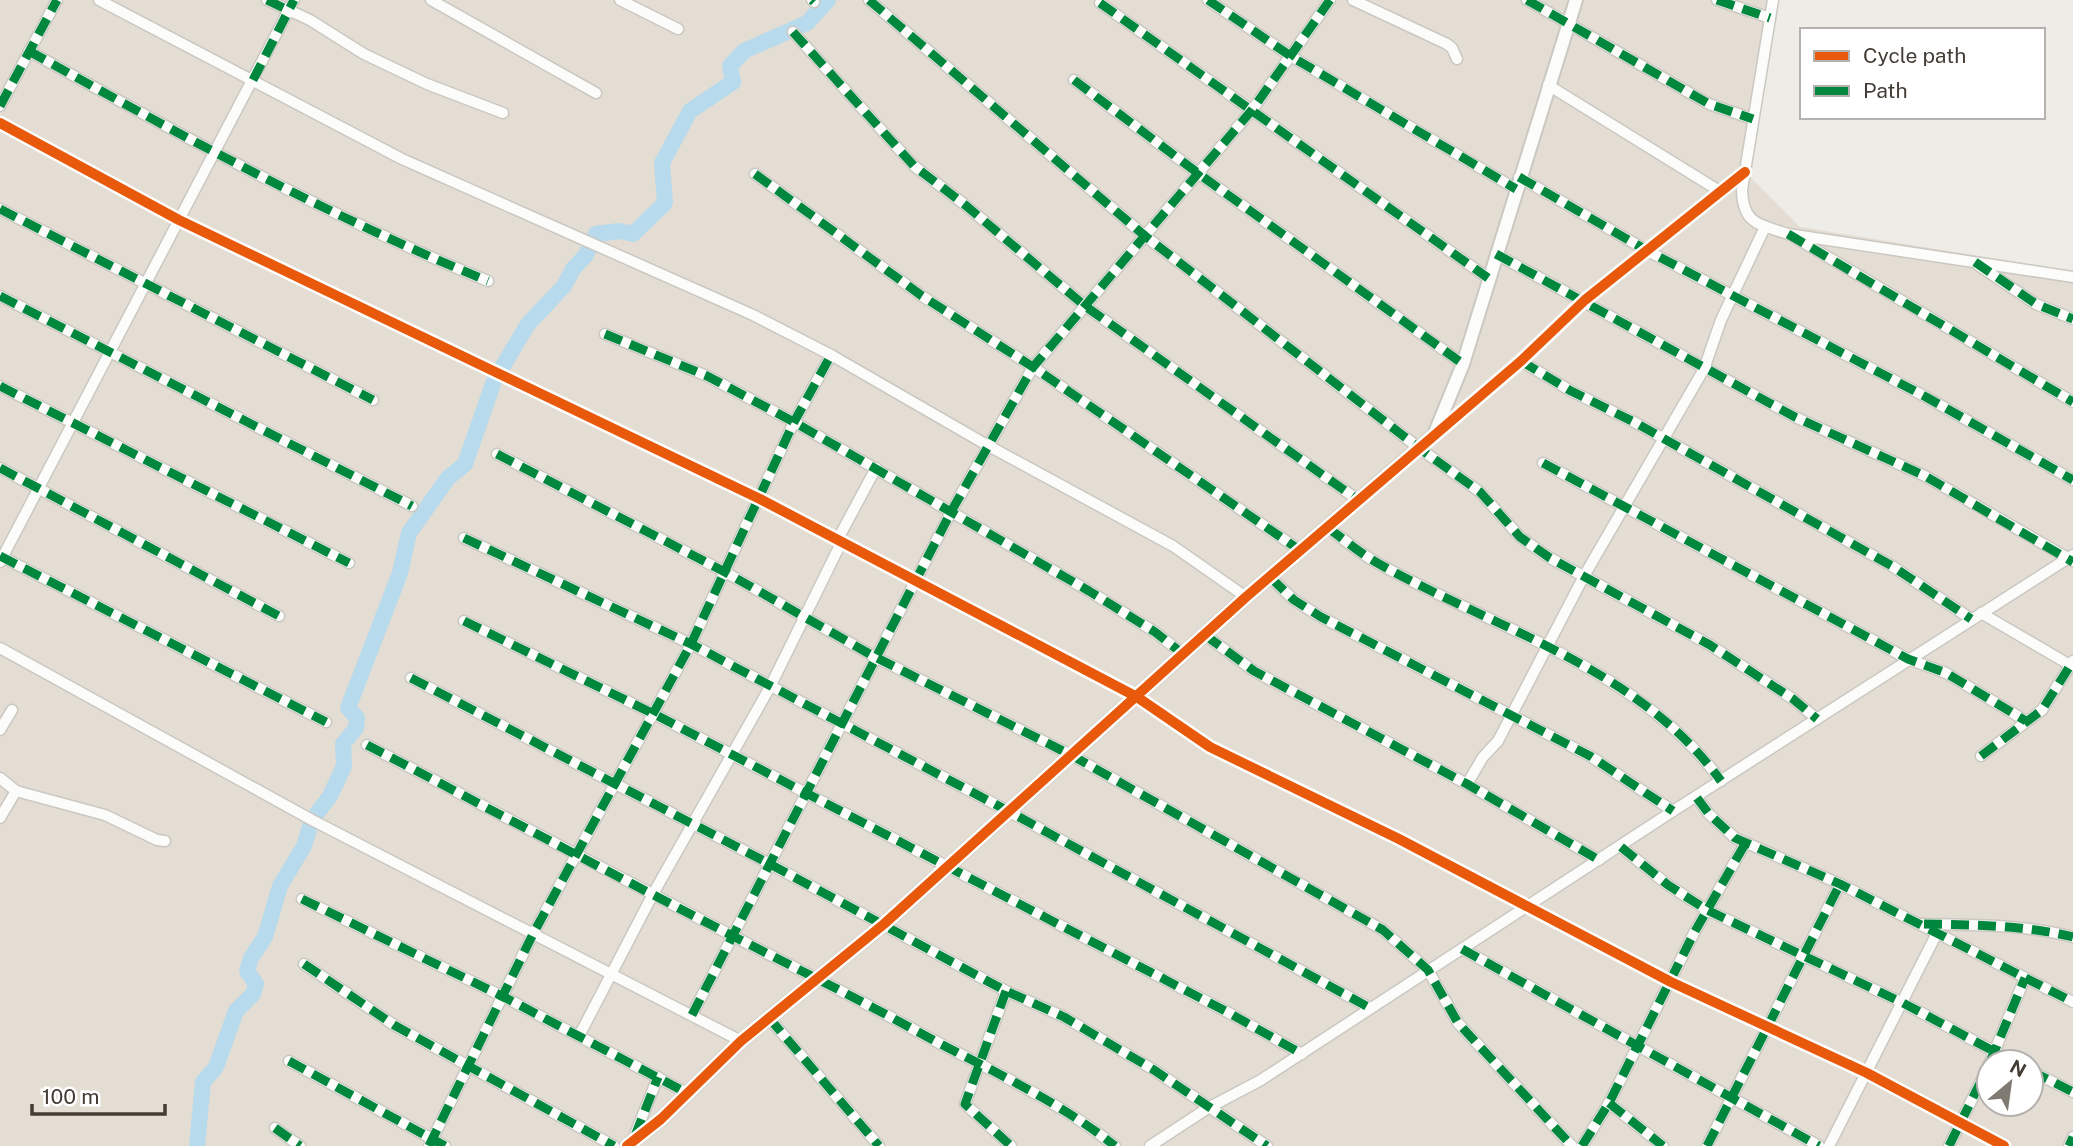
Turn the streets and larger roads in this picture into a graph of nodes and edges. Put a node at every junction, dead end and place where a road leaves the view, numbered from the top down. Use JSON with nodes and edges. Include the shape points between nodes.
{"nodes":[{"id":1,"x":57,"y":0,"type":"edge"},
{"id":2,"x":99,"y":0,"type":"edge"},
{"id":3,"x":267,"y":0,"type":"edge"},
{"id":4,"x":294,"y":0,"type":"edge"},
{"id":5,"x":431,"y":0,"type":"edge"},
{"id":6,"x":620,"y":0,"type":"edge"},
{"id":7,"x":869,"y":0,"type":"edge"},
{"id":8,"x":1208,"y":0,"type":"edge"},
{"id":9,"x":1330,"y":0,"type":"edge"},
{"id":10,"x":1353,"y":0,"type":"edge"},
{"id":11,"x":1527,"y":0,"type":"edge"},
{"id":12,"x":1576,"y":0,"type":"edge"},
{"id":13,"x":1717,"y":0,"type":"edge"},
{"id":14,"x":1773,"y":0,"type":"edge"},
{"id":15,"x":1100,"y":3,"type":"dead end"},
{"id":16,"x":288,"y":10,"type":"junction"},
{"id":17,"x":1770,"y":18,"type":"junction"},
{"id":18,"x":1567,"y":24,"type":"junction"},
{"id":19,"x":678,"y":29,"type":"dead end"},
{"id":20,"x":793,"y":32,"type":"dead end"},
{"id":21,"x":29,"y":51,"type":"junction"},
{"id":22,"x":1292,"y":57,"type":"junction"},
{"id":23,"x":1457,"y":59,"type":"dead end"},
{"id":24,"x":253,"y":80,"type":"junction"},
{"id":25,"x":1074,"y":80,"type":"dead end"},
{"id":26,"x":1548,"y":85,"type":"junction"},
{"id":27,"x":596,"y":93,"type":"dead end"},
{"id":28,"x":0,"y":106,"type":"edge"},
{"id":29,"x":1251,"y":110,"type":"junction"},
{"id":30,"x":503,"y":113,"type":"dead end"},
{"id":31,"x":1753,"y":119,"type":"junction"},
{"id":32,"x":0,"y":123,"type":"edge"},
{"id":33,"x":215,"y":152,"type":"junction"},
{"id":34,"x":1745,"y":172,"type":"junction"},
{"id":35,"x":755,"y":174,"type":"dead end"},
{"id":36,"x":1199,"y":174,"type":"junction"},
{"id":37,"x":1518,"y":183,"type":"junction"},
{"id":38,"x":1721,"y":191,"type":"junction"},
{"id":39,"x":0,"y":209,"type":"edge"},
{"id":40,"x":179,"y":220,"type":"junction"},
{"id":41,"x":1765,"y":227,"type":"junction"},
{"id":42,"x":1788,"y":234,"type":"junction"},
{"id":43,"x":1145,"y":236,"type":"junction"},
{"id":44,"x":1646,"y":250,"type":"junction"},
{"id":45,"x":1496,"y":254,"type":"junction"},
{"id":46,"x":1975,"y":262,"type":"junction"},
{"id":47,"x":2073,"y":277,"type":"edge"},
{"id":48,"x":1489,"y":278,"type":"junction"},
{"id":49,"x":488,"y":281,"type":"dead end"},
{"id":50,"x":145,"y":285,"type":"junction"},
{"id":51,"x":1733,"y":295,"type":"junction"},
{"id":52,"x":0,"y":296,"type":"edge"},
{"id":53,"x":1585,"y":300,"type":"junction"},
{"id":54,"x":1085,"y":306,"type":"junction"},
{"id":55,"x":2073,"y":319,"type":"edge"},
{"id":56,"x":605,"y":334,"type":"dead end"},
{"id":57,"x":107,"y":353,"type":"junction"},
{"id":58,"x":831,"y":355,"type":"junction"},
{"id":59,"x":1521,"y":361,"type":"junction"},
{"id":60,"x":1463,"y":364,"type":"junction"},
{"id":61,"x":1033,"y":367,"type":"junction"},
{"id":62,"x":1704,"y":369,"type":"junction"},
{"id":63,"x":0,"y":386,"type":"edge"},
{"id":64,"x":373,"y":400,"type":"dead end"},
{"id":65,"x":2073,"y":402,"type":"edge"},
{"id":66,"x":794,"y":422,"type":"junction"},
{"id":67,"x":70,"y":423,"type":"junction"},
{"id":68,"x":1434,"y":435,"type":"junction"},
{"id":69,"x":1662,"y":439,"type":"junction"},
{"id":70,"x":986,"y":445,"type":"junction"},
{"id":71,"x":1419,"y":448,"type":"junction"},
{"id":72,"x":497,"y":454,"type":"dead end"},
{"id":73,"x":1543,"y":463,"type":"dead end"},
{"id":74,"x":0,"y":468,"type":"edge"},
{"id":75,"x":876,"y":468,"type":"junction"},
{"id":76,"x":2073,"y":480,"type":"edge"},
{"id":77,"x":39,"y":490,"type":"junction"},
{"id":78,"x":760,"y":499,"type":"junction"},
{"id":79,"x":1358,"y":500,"type":"junction"},
{"id":80,"x":412,"y":506,"type":"dead end"},
{"id":81,"x":1625,"y":507,"type":"junction"},
{"id":82,"x":952,"y":510,"type":"junction"},
{"id":83,"x":1328,"y":528,"type":"junction"},
{"id":84,"x":464,"y":538,"type":"dead end"},
{"id":85,"x":840,"y":540,"type":"junction"},
{"id":86,"x":1301,"y":551,"type":"junction"},
{"id":87,"x":1,"y":559,"type":"edge"},
{"id":88,"x":2071,"y":559,"type":"edge"},
{"id":89,"x":349,"y":563,"type":"dead end"},
{"id":90,"x":725,"y":572,"type":"junction"},
{"id":91,"x":1584,"y":576,"type":"junction"},
{"id":92,"x":1271,"y":578,"type":"junction"},
{"id":93,"x":918,"y":580,"type":"junction"},
{"id":94,"x":1246,"y":597,"type":"junction"},
{"id":95,"x":1981,"y":613,"type":"junction"},
{"id":96,"x":279,"y":616,"type":"dead end"},
{"id":97,"x":802,"y":618,"type":"junction"},
{"id":98,"x":1971,"y":619,"type":"junction"},
{"id":99,"x":464,"y":621,"type":"dead end"},
{"id":100,"x":1205,"y":635,"type":"junction"},
{"id":101,"x":691,"y":644,"type":"junction"},
{"id":102,"x":1547,"y":646,"type":"junction"},
{"id":103,"x":0,"y":648,"type":"edge"},
{"id":104,"x":1183,"y":654,"type":"junction"},
{"id":105,"x":875,"y":657,"type":"junction"},
{"id":106,"x":1908,"y":659,"type":"junction"},
{"id":107,"x":2071,"y":663,"type":"edge"},
{"id":108,"x":411,"y":678,"type":"dead end"},
{"id":109,"x":770,"y":687,"type":"junction"},
{"id":110,"x":1137,"y":698,"type":"junction"},
{"id":111,"x":12,"y":710,"type":"dead end"},
{"id":112,"x":654,"y":714,"type":"junction"},
{"id":113,"x":1511,"y":715,"type":"junction"},
{"id":114,"x":1817,"y":719,"type":"junction"},
{"id":115,"x":2026,"y":721,"type":"junction"},
{"id":116,"x":326,"y":722,"type":"dead end"},
{"id":117,"x":839,"y":724,"type":"junction"},
{"id":118,"x":0,"y":730,"type":"edge"},
{"id":119,"x":367,"y":745,"type":"dead end"},
{"id":120,"x":731,"y":754,"type":"junction"},
{"id":121,"x":1071,"y":755,"type":"junction"},
{"id":122,"x":1981,"y":756,"type":"dead end"},
{"id":123,"x":0,"y":778,"type":"edge"},
{"id":124,"x":1721,"y":781,"type":"junction"},
{"id":125,"x":1466,"y":784,"type":"junction"},
{"id":126,"x":615,"y":785,"type":"junction"},
{"id":127,"x":16,"y":791,"type":"junction"},
{"id":128,"x":807,"y":793,"type":"junction"},
{"id":129,"x":1697,"y":798,"type":"junction"},
{"id":130,"x":1008,"y":811,"type":"junction"},
{"id":131,"x":1672,"y":811,"type":"junction"},
{"id":132,"x":0,"y":818,"type":"edge"},
{"id":133,"x":693,"y":824,"type":"junction"},
{"id":134,"x":165,"y":841,"type":"dead end"},
{"id":135,"x":1745,"y":844,"type":"junction"},
{"id":136,"x":1621,"y":847,"type":"junction"},
{"id":137,"x":579,"y":855,"type":"junction"},
{"id":138,"x":1599,"y":860,"type":"junction"},
{"id":139,"x":768,"y":863,"type":"junction"},
{"id":140,"x":946,"y":866,"type":"junction"},
{"id":141,"x":1840,"y":884,"type":"junction"},
{"id":142,"x":653,"y":894,"type":"junction"},
{"id":143,"x":302,"y":899,"type":"dead end"},
{"id":144,"x":1528,"y":905,"type":"junction"},
{"id":145,"x":1707,"y":910,"type":"junction"},
{"id":146,"x":884,"y":924,"type":"junction"},
{"id":147,"x":1917,"y":924,"type":"junction"},
{"id":148,"x":1937,"y":933,"type":"junction"},
{"id":149,"x":533,"y":934,"type":"junction"},
{"id":150,"x":731,"y":935,"type":"junction"},
{"id":151,"x":2073,"y":937,"type":"edge"},
{"id":152,"x":1462,"y":949,"type":"junction"},
{"id":153,"x":1804,"y":958,"type":"junction"},
{"id":154,"x":304,"y":964,"type":"dead end"},
{"id":155,"x":1428,"y":970,"type":"junction"},
{"id":156,"x":610,"y":974,"type":"junction"},
{"id":157,"x":819,"y":977,"type":"junction"},
{"id":158,"x":2025,"y":978,"type":"junction"},
{"id":159,"x":1671,"y":982,"type":"junction"},
{"id":160,"x":1006,"y":991,"type":"junction"},
{"id":161,"x":504,"y":996,"type":"junction"},
{"id":162,"x":2073,"y":1002,"type":"edge"},
{"id":163,"x":1903,"y":1003,"type":"junction"},
{"id":164,"x":1370,"y":1008,"type":"junction"},
{"id":165,"x":692,"y":1014,"type":"junction"},
{"id":166,"x":769,"y":1018,"type":"junction"},
{"id":167,"x":1768,"y":1028,"type":"junction"},
{"id":168,"x":579,"y":1036,"type":"junction"},
{"id":169,"x":741,"y":1041,"type":"junction"},
{"id":170,"x":1636,"y":1048,"type":"junction"},
{"id":171,"x":1996,"y":1048,"type":"edge"},
{"id":172,"x":1975,"y":1050,"type":"edge"},
{"id":173,"x":1302,"y":1054,"type":"junction"},
{"id":174,"x":289,"y":1061,"type":"dead end"},
{"id":175,"x":980,"y":1066,"type":"junction"},
{"id":176,"x":467,"y":1067,"type":"junction"},
{"id":177,"x":1867,"y":1073,"type":"junction"},
{"id":178,"x":658,"y":1077,"type":"junction"},
{"id":179,"x":2045,"y":1078,"type":"edge"},
{"id":180,"x":1975,"y":1091,"type":"edge"},
{"id":181,"x":2073,"y":1092,"type":"edge"},
{"id":182,"x":687,"y":1093,"type":"junction"},
{"id":183,"x":1730,"y":1097,"type":"junction"},
{"id":184,"x":1609,"y":1102,"type":"junction"},
{"id":185,"x":1208,"y":1108,"type":"junction"},
{"id":186,"x":1960,"y":1121,"type":"junction"},
{"id":187,"x":275,"y":1128,"type":"dead end"},
{"id":188,"x":2073,"y":1137,"type":"edge"},
{"id":189,"x":431,"y":1143,"type":"edge"},
{"id":190,"x":629,"y":1144,"type":"edge"},
{"id":191,"x":300,"y":1146,"type":"edge"},
{"id":192,"x":445,"y":1146,"type":"edge"},
{"id":193,"x":614,"y":1146,"type":"edge"},
{"id":194,"x":879,"y":1146,"type":"edge"},
{"id":195,"x":1011,"y":1146,"type":"edge"},
{"id":196,"x":1115,"y":1146,"type":"edge"},
{"id":197,"x":1150,"y":1146,"type":"edge"},
{"id":198,"x":1267,"y":1146,"type":"edge"},
{"id":199,"x":1572,"y":1146,"type":"edge"},
{"id":200,"x":1582,"y":1146,"type":"edge"},
{"id":201,"x":1663,"y":1146,"type":"edge"},
{"id":202,"x":1707,"y":1146,"type":"edge"},
{"id":203,"x":1819,"y":1146,"type":"edge"},
{"id":204,"x":1829,"y":1146,"type":"edge"},
{"id":205,"x":1949,"y":1146,"type":"edge"},
{"id":206,"x":2004,"y":1146,"type":"edge"},
{"id":207,"x":2069,"y":1146,"type":"edge"}],
"edges":[{"from":1,"to":21,"type":"street"},
{"from":2,"to":24,"type":"street"},
{"from":3,"to":16,"type":"street"},
{"from":4,"to":16,"type":"street"},
{"from":5,"to":27,"type":"street"},
{"from":6,"to":19,"type":"street"},
{"from":7,"to":43,"type":"street"},
{"from":8,"to":22,"type":"street"},
{"from":9,"to":22,"type":"street"},
{"from":10,"to":23,"type":"street","via":[[1447,44]]},
{"from":11,"to":18,"type":"street"},
{"from":12,"to":18,"type":"street"},
{"from":13,"to":17,"type":"street"},
{"from":14,"to":17,"type":"street"},
{"from":15,"to":29,"type":"street"},
{"from":16,"to":24,"type":"street"},
{"from":16,"to":30,"type":"street","via":[[364,54]]},
{"from":17,"to":31,"type":"street"},
{"from":18,"to":26,"type":"street"},
{"from":18,"to":31,"type":"street","via":[[1709,103]]},
{"from":20,"to":54,"type":"street","via":[[914,166]]},
{"from":21,"to":28,"type":"street"},
{"from":21,"to":33,"type":"street"},
{"from":22,"to":29,"type":"street"},
{"from":22,"to":37,"type":"street"},
{"from":24,"to":33,"type":"street"},
{"from":24,"to":58,"type":"street","via":[[402,159],[753,315]]},
{"from":25,"to":36,"type":"street"},
{"from":26,"to":37,"type":"street"},
{"from":26,"to":38,"type":"street"},
{"from":29,"to":36,"type":"street"},
{"from":29,"to":48,"type":"street"},
{"from":31,"to":34,"type":"street"},
{"from":32,"to":40,"type":"street"},
{"from":33,"to":40,"type":"street"},
{"from":33,"to":49,"type":"street","via":[[402,246]]},
{"from":34,"to":38,"type":"street"},
{"from":34,"to":41,"type":"street","via":[[1744,212]]},
{"from":35,"to":61,"type":"street","via":[[922,296]]},
{"from":36,"to":43,"type":"street"},
{"from":36,"to":60,"type":"street"},
{"from":37,"to":44,"type":"street"},
{"from":37,"to":45,"type":"street"},
{"from":38,"to":44,"type":"street"},
{"from":39,"to":50,"type":"street"},
{"from":40,"to":50,"type":"street"},
{"from":40,"to":78,"type":"street"},
{"from":41,"to":42,"type":"street"},
{"from":41,"to":51,"type":"street"},
{"from":42,"to":46,"type":"street"},
{"from":42,"to":65,"type":"street"},
{"from":43,"to":54,"type":"street"},
{"from":43,"to":71,"type":"street"},
{"from":44,"to":51,"type":"street"},
{"from":44,"to":53,"type":"street"},
{"from":45,"to":48,"type":"street"},
{"from":45,"to":53,"type":"street"},
{"from":46,"to":47,"type":"street"},
{"from":46,"to":55,"type":"street","via":[[2036,304]]},
{"from":48,"to":60,"type":"street"},
{"from":50,"to":57,"type":"street"},
{"from":50,"to":64,"type":"street"},
{"from":51,"to":62,"type":"street"},
{"from":51,"to":76,"type":"street"},
{"from":52,"to":57,"type":"street"},
{"from":53,"to":59,"type":"street"},
{"from":53,"to":62,"type":"street"},
{"from":54,"to":61,"type":"street"},
{"from":54,"to":79,"type":"street"},
{"from":56,"to":66,"type":"street","via":[[707,376]]},
{"from":57,"to":67,"type":"street"},
{"from":57,"to":80,"type":"street"},
{"from":58,"to":66,"type":"street"},
{"from":58,"to":70,"type":"street"},
{"from":59,"to":68,"type":"street"},
{"from":59,"to":69,"type":"street"},
{"from":60,"to":68,"type":"street"},
{"from":61,"to":70,"type":"street"},
{"from":61,"to":86,"type":"street"},
{"from":62,"to":69,"type":"street"},
{"from":62,"to":88,"type":"street","via":[[1795,417],[1925,476]]},
{"from":63,"to":67,"type":"street"},
{"from":66,"to":75,"type":"street"},
{"from":66,"to":78,"type":"street"},
{"from":67,"to":77,"type":"street"},
{"from":67,"to":89,"type":"street"},
{"from":68,"to":71,"type":"street"},
{"from":69,"to":81,"type":"street"},
{"from":69,"to":98,"type":"street","via":[[1892,566]]},
{"from":70,"to":82,"type":"street"},
{"from":70,"to":94,"type":"street","via":[[1173,546]]},
{"from":71,"to":79,"type":"street"},
{"from":71,"to":91,"type":"street","via":[[1480,492],[1520,537]]},
{"from":72,"to":90,"type":"street"},
{"from":73,"to":81,"type":"street"},
{"from":74,"to":77,"type":"street"},
{"from":75,"to":82,"type":"street"},
{"from":75,"to":85,"type":"street"},
{"from":77,"to":87,"type":"street"},
{"from":77,"to":96,"type":"street"},
{"from":78,"to":85,"type":"street"},
{"from":78,"to":90,"type":"street"},
{"from":79,"to":83,"type":"street"},
{"from":81,"to":91,"type":"street"},
{"from":81,"to":106,"type":"street"},
{"from":82,"to":93,"type":"street"},
{"from":82,"to":104,"type":"street","via":[[1089,591]]},
{"from":83,"to":86,"type":"street"},
{"from":83,"to":102,"type":"street","via":[[1379,565]]},
{"from":84,"to":101,"type":"street"},
{"from":85,"to":93,"type":"street"},
{"from":85,"to":97,"type":"street"},
{"from":86,"to":92,"type":"street"},
{"from":87,"to":116,"type":"street"},
{"from":88,"to":95,"type":"street"},
{"from":90,"to":97,"type":"street"},
{"from":90,"to":101,"type":"street"},
{"from":91,"to":102,"type":"street"},
{"from":91,"to":114,"type":"street","via":[[1762,677]]},
{"from":92,"to":94,"type":"street"},
{"from":92,"to":113,"type":"street","via":[[1321,617]]},
{"from":93,"to":105,"type":"street"},
{"from":93,"to":110,"type":"street"},
{"from":94,"to":100,"type":"street"},
{"from":95,"to":98,"type":"street"},
{"from":95,"to":107,"type":"street"},
{"from":97,"to":105,"type":"street"},
{"from":97,"to":109,"type":"street"},
{"from":98,"to":106,"type":"street"},
{"from":99,"to":112,"type":"street"},
{"from":100,"to":104,"type":"street"},
{"from":100,"to":125,"type":"street","via":[[1254,671]]},
{"from":101,"to":109,"type":"street"},
{"from":101,"to":112,"type":"street"},
{"from":102,"to":113,"type":"street"},
{"from":102,"to":124,"type":"street","via":[[1634,696],[1689,740]]},
{"from":103,"to":149,"type":"street","via":[[289,808]]},
{"from":104,"to":110,"type":"street"},
{"from":105,"to":117,"type":"street"},
{"from":105,"to":121,"type":"street"},
{"from":106,"to":114,"type":"street"},
{"from":106,"to":115,"type":"street","via":[[1946,673]]},
{"from":107,"to":115,"type":"street","via":[[2042,710]]},
{"from":108,"to":126,"type":"street"},
{"from":109,"to":117,"type":"street"},
{"from":109,"to":120,"type":"street"},
{"from":110,"to":121,"type":"street"},
{"from":110,"to":144,"type":"street","via":[[1210,747]]},
{"from":111,"to":118,"type":"street"},
{"from":112,"to":120,"type":"street"},
{"from":112,"to":126,"type":"street"},
{"from":113,"to":125,"type":"street"},
{"from":113,"to":131,"type":"street","via":[[1590,756]]},
{"from":114,"to":124,"type":"street"},
{"from":115,"to":122,"type":"street"},
{"from":117,"to":128,"type":"street"},
{"from":117,"to":130,"type":"street"},
{"from":119,"to":137,"type":"street"},
{"from":120,"to":128,"type":"street"},
{"from":120,"to":133,"type":"street"},
{"from":121,"to":130,"type":"street"},
{"from":121,"to":155,"type":"street","via":[[1383,930]]},
{"from":123,"to":127,"type":"street"},
{"from":124,"to":129,"type":"street"},
{"from":125,"to":138,"type":"street"},
{"from":126,"to":133,"type":"street"},
{"from":126,"to":137,"type":"street"},
{"from":127,"to":132,"type":"street"},
{"from":127,"to":134,"type":"street","via":[[105,815]]},
{"from":128,"to":139,"type":"street"},
{"from":128,"to":140,"type":"street"},
{"from":129,"to":131,"type":"street"},
{"from":129,"to":135,"type":"street","via":[[1719,825]]},
{"from":130,"to":140,"type":"street"},
{"from":130,"to":164,"type":"street"},
{"from":131,"to":136,"type":"street"},
{"from":133,"to":139,"type":"street"},
{"from":133,"to":142,"type":"street"},
{"from":135,"to":141,"type":"street"},
{"from":135,"to":145,"type":"street"},
{"from":136,"to":138,"type":"street"},
{"from":136,"to":145,"type":"street"},
{"from":137,"to":142,"type":"street"},
{"from":137,"to":149,"type":"street"},
{"from":138,"to":144,"type":"street"},
{"from":139,"to":146,"type":"street"},
{"from":139,"to":150,"type":"street"},
{"from":140,"to":146,"type":"street"},
{"from":140,"to":173,"type":"street"},
{"from":141,"to":147,"type":"street"},
{"from":141,"to":153,"type":"street"},
{"from":142,"to":150,"type":"street"},
{"from":142,"to":156,"type":"street"},
{"from":143,"to":161,"type":"street"},
{"from":144,"to":152,"type":"street"},
{"from":144,"to":159,"type":"street"},
{"from":145,"to":153,"type":"street"},
{"from":145,"to":159,"type":"street"},
{"from":146,"to":157,"type":"street"},
{"from":146,"to":160,"type":"street"},
{"from":147,"to":148,"type":"street"},
{"from":147,"to":151,"type":"street","via":[[1997,926]]},
{"from":148,"to":158,"type":"street"},
{"from":148,"to":163,"type":"street"},
{"from":149,"to":156,"type":"street"},
{"from":149,"to":161,"type":"street"},
{"from":150,"to":157,"type":"street"},
{"from":150,"to":165,"type":"street"},
{"from":152,"to":155,"type":"street"},
{"from":152,"to":170,"type":"street"},
{"from":153,"to":163,"type":"street"},
{"from":153,"to":167,"type":"street"},
{"from":154,"to":176,"type":"street"},
{"from":155,"to":164,"type":"street"},
{"from":155,"to":199,"type":"street","via":[[1458,1023]]},
{"from":156,"to":165,"type":"street"},
{"from":156,"to":168,"type":"street"},
{"from":157,"to":166,"type":"street"},
{"from":157,"to":175,"type":"street"},
{"from":158,"to":162,"type":"street"},
{"from":158,"to":171,"type":"street"},
{"from":159,"to":167,"type":"street"},
{"from":159,"to":170,"type":"street"},
{"from":160,"to":175,"type":"street"},
{"from":160,"to":185,"type":"street","via":[[1102,1038]]},
{"from":161,"to":168,"type":"street"},
{"from":161,"to":176,"type":"street"},
{"from":163,"to":172,"type":"street"},
{"from":163,"to":177,"type":"street"},
{"from":164,"to":173,"type":"street"},
{"from":165,"to":169,"type":"street"},
{"from":166,"to":169,"type":"street"},
{"from":166,"to":194,"type":"street"},
{"from":167,"to":177,"type":"street"},
{"from":167,"to":183,"type":"street"},
{"from":168,"to":178,"type":"street"},
{"from":169,"to":182,"type":"street"},
{"from":170,"to":183,"type":"street"},
{"from":170,"to":184,"type":"street"},
{"from":173,"to":185,"type":"street"},
{"from":174,"to":189,"type":"street"},
{"from":175,"to":195,"type":"street","via":[[965,1104]]},
{"from":175,"to":196,"type":"street","via":[[1066,1110]]},
{"from":176,"to":189,"type":"street"},
{"from":176,"to":193,"type":"street"},
{"from":177,"to":186,"type":"street"},
{"from":177,"to":204,"type":"street"},
{"from":178,"to":182,"type":"street"},
{"from":178,"to":190,"type":"street"},
{"from":179,"to":181,"type":"street"},
{"from":180,"to":186,"type":"street"},
{"from":182,"to":190,"type":"street"},
{"from":183,"to":202,"type":"street"},
{"from":183,"to":203,"type":"street"},
{"from":184,"to":200,"type":"street"},
{"from":184,"to":201,"type":"street"},
{"from":185,"to":197,"type":"street"},
{"from":185,"to":198,"type":"street"},
{"from":186,"to":205,"type":"street"},
{"from":186,"to":206,"type":"street"},
{"from":187,"to":191,"type":"street"},
{"from":188,"to":207,"type":"street"},
{"from":189,"to":192,"type":"street"}]}
